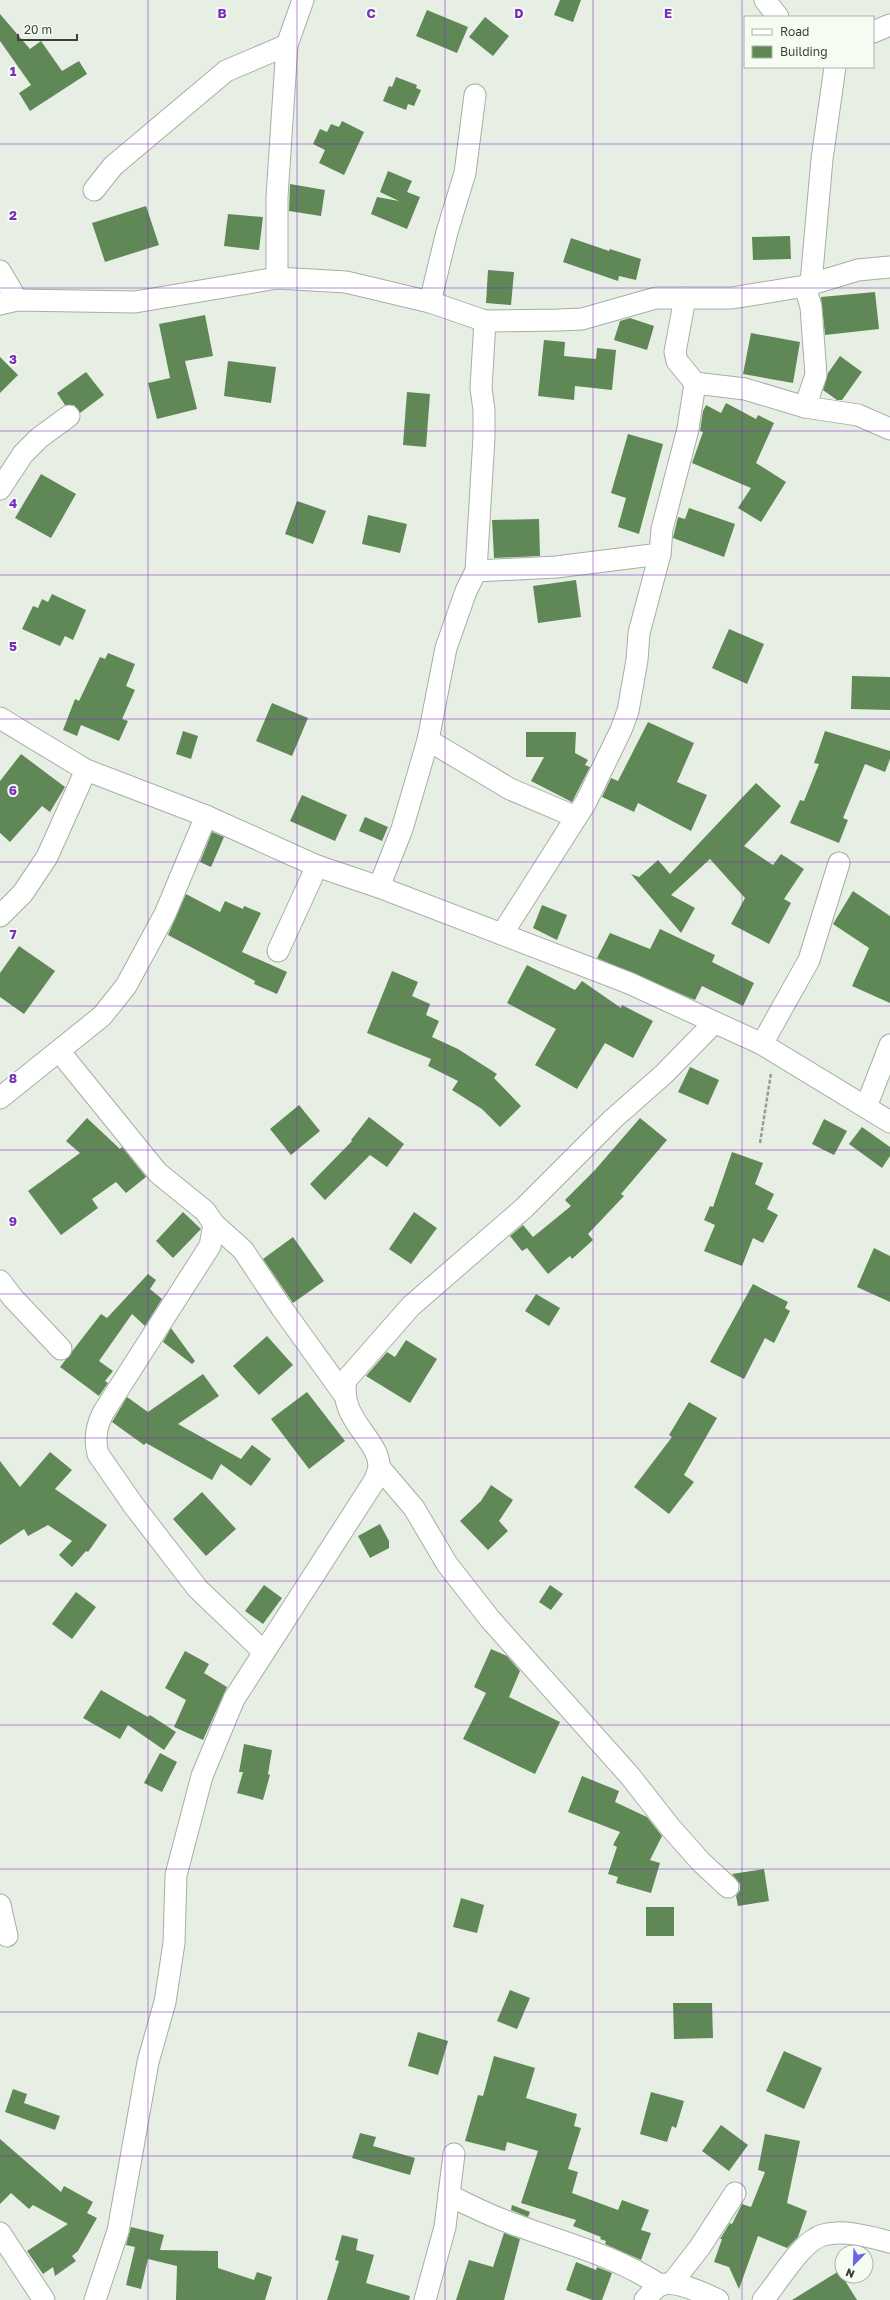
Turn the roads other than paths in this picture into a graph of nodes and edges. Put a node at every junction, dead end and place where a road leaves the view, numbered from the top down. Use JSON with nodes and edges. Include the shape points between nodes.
{"nodes":[{"id":1,"x":303,"y":0,"type":"edge"},
{"id":2,"x":765,"y":0,"type":"edge"},
{"id":3,"x":777,"y":16,"type":"edge"},
{"id":4,"x":890,"y":25,"type":"edge"},
{"id":5,"x":874,"y":32,"type":"edge"},
{"id":6,"x":288,"y":45,"type":"junction"},
{"id":7,"x":835,"y":68,"type":"edge"},
{"id":8,"x":475,"y":95,"type":"dead end"},
{"id":9,"x":94,"y":190,"type":"dead end"},
{"id":10,"x":890,"y":267,"type":"edge"},
{"id":11,"x":0,"y":271,"type":"edge"},
{"id":12,"x":277,"y":278,"type":"junction"},
{"id":13,"x":808,"y":285,"type":"junction"},
{"id":14,"x":685,"y":298,"type":"junction"},
{"id":15,"x":9,"y":302,"type":"edge"},
{"id":16,"x":430,"y":302,"type":"junction"},
{"id":17,"x":485,"y":320,"type":"junction"},
{"id":18,"x":695,"y":383,"type":"junction"},
{"id":19,"x":805,"y":407,"type":"junction"},
{"id":20,"x":68,"y":416,"type":"dead end"},
{"id":21,"x":890,"y":429,"type":"edge"},
{"id":22,"x":0,"y":489,"type":"edge"},
{"id":23,"x":660,"y":554,"type":"junction"},
{"id":24,"x":476,"y":571,"type":"junction"},
{"id":25,"x":0,"y":718,"type":"edge"},
{"id":26,"x":428,"y":740,"type":"junction"},
{"id":27,"x":86,"y":770,"type":"junction"},
{"id":28,"x":206,"y":816,"type":"junction"},
{"id":29,"x":576,"y":817,"type":"junction"},
{"id":30,"x":839,"y":863,"type":"dead end"},
{"id":31,"x":317,"y":866,"type":"junction"},
{"id":32,"x":380,"y":887,"type":"junction"},
{"id":33,"x":0,"y":916,"type":"edge"},
{"id":34,"x":502,"y":934,"type":"junction"},
{"id":35,"x":278,"y":951,"type":"dead end"},
{"id":36,"x":714,"y":1023,"type":"junction"},
{"id":37,"x":890,"y":1045,"type":"edge"},
{"id":38,"x":768,"y":1048,"type":"junction"},
{"id":39,"x":59,"y":1051,"type":"junction"},
{"id":40,"x":0,"y":1098,"type":"edge"},
{"id":41,"x":866,"y":1107,"type":"junction"},
{"id":42,"x":890,"y":1122,"type":"edge"},
{"id":43,"x":214,"y":1224,"type":"junction"},
{"id":44,"x":0,"y":1281,"type":"edge"},
{"id":45,"x":61,"y":1349,"type":"dead end"},
{"id":46,"x":343,"y":1393,"type":"junction"},
{"id":47,"x":379,"y":1467,"type":"junction"},
{"id":48,"x":264,"y":1652,"type":"junction"},
{"id":49,"x":728,"y":1887,"type":"dead end"},
{"id":50,"x":0,"y":1905,"type":"edge"},
{"id":51,"x":7,"y":1936,"type":"dead end"},
{"id":52,"x":454,"y":2154,"type":"dead end"},
{"id":53,"x":735,"y":2193,"type":"dead end"},
{"id":54,"x":449,"y":2195,"type":"junction"},
{"id":55,"x":0,"y":2234,"type":"edge"},
{"id":56,"x":890,"y":2242,"type":"edge"},
{"id":57,"x":666,"y":2284,"type":"junction"},
{"id":58,"x":44,"y":2300,"type":"edge"},
{"id":59,"x":95,"y":2300,"type":"edge"},
{"id":60,"x":425,"y":2300,"type":"edge"},
{"id":61,"x":645,"y":2300,"type":"edge"},
{"id":62,"x":718,"y":2300,"type":"edge"},
{"id":63,"x":763,"y":2300,"type":"edge"}],
"edges":[{"from":1,"to":6,"type":"street"},
{"from":2,"to":3,"type":"street"},
{"from":4,"to":5,"type":"street"},
{"from":6,"to":9,"type":"street","via":[[226,71],[113,166]]},
{"from":6,"to":12,"type":"street","via":[[277,197]]},
{"from":7,"to":13,"type":"street"},
{"from":8,"to":16,"type":"street","via":[[465,174],[447,232]]},
{"from":10,"to":13,"type":"street","via":[[858,270]]},
{"from":11,"to":15,"type":"street"},
{"from":12,"to":15,"type":"street","via":[[135,302]]},
{"from":12,"to":16,"type":"street","via":[[346,282]]},
{"from":13,"to":14,"type":"street","via":[[732,298]]},
{"from":13,"to":19,"type":"street","via":[[816,375]]},
{"from":14,"to":17,"type":"street","via":[[656,298],[582,319]]},
{"from":14,"to":18,"type":"street","via":[[675,352],[677,361]]},
{"from":16,"to":17,"type":"street"},
{"from":17,"to":24,"type":"street","via":[[481,388],[484,437]]},
{"from":18,"to":19,"type":"street","via":[[744,389]]},
{"from":18,"to":23,"type":"street","via":[[688,429],[662,529]]},
{"from":19,"to":21,"type":"street","via":[[858,415]]},
{"from":20,"to":22,"type":"street","via":[[23,454]]},
{"from":23,"to":24,"type":"street","via":[[556,567]]},
{"from":23,"to":29,"type":"street","via":[[639,633],[628,711],[593,789]]},
{"from":24,"to":26,"type":"street","via":[[466,591],[446,648]]},
{"from":25,"to":27,"type":"street"},
{"from":26,"to":29,"type":"street","via":[[510,789]]},
{"from":26,"to":32,"type":"street","via":[[402,829]]},
{"from":27,"to":28,"type":"street"},
{"from":27,"to":33,"type":"street","via":[[47,857],[23,893]]},
{"from":28,"to":31,"type":"street"},
{"from":28,"to":39,"type":"street","via":[[165,914],[126,986],[102,1016]]},
{"from":29,"to":34,"type":"street"},
{"from":30,"to":38,"type":"street","via":[[809,960]]},
{"from":31,"to":32,"type":"street"},
{"from":31,"to":35,"type":"street"},
{"from":32,"to":34,"type":"street"},
{"from":34,"to":36,"type":"street","via":[[628,983]]},
{"from":36,"to":38,"type":"street"},
{"from":36,"to":46,"type":"street","via":[[524,1208],[411,1306],[353,1370],[346,1380]]},
{"from":37,"to":41,"type":"street"},
{"from":38,"to":41,"type":"street"},
{"from":39,"to":40,"type":"street"},
{"from":39,"to":43,"type":"street","via":[[158,1173],[205,1211]]},
{"from":41,"to":42,"type":"street"},
{"from":43,"to":46,"type":"street","via":[[243,1250]]},
{"from":43,"to":48,"type":"street","via":[[210,1246],[103,1413],[95,1436],[96,1446],[98,1454],[134,1506],[198,1589]]},
{"from":44,"to":45,"type":"street"},
{"from":46,"to":47,"type":"street","via":[[352,1419],[374,1451]]},
{"from":47,"to":48,"type":"street","via":[[375,1480]]},
{"from":47,"to":49,"type":"street","via":[[414,1508],[447,1564],[490,1619],[630,1776],[675,1833]]},
{"from":48,"to":59,"type":"street","via":[[234,1699],[215,1741],[202,1776],[185,1838],[176,1875],[174,1943],[165,2002],[148,2062],[118,2231]]},
{"from":50,"to":51,"type":"street"},
{"from":52,"to":54,"type":"street"},
{"from":53,"to":57,"type":"street","via":[[700,2247]]},
{"from":54,"to":57,"type":"street","via":[[502,2220],[606,2256]]},
{"from":54,"to":60,"type":"street","via":[[445,2227]]},
{"from":55,"to":58,"type":"street"},
{"from":56,"to":63,"type":"street","via":[[857,2235],[822,2235],[809,2243],[799,2254]]},
{"from":57,"to":61,"type":"street"},
{"from":57,"to":62,"type":"street","via":[[702,2292]]}]}
